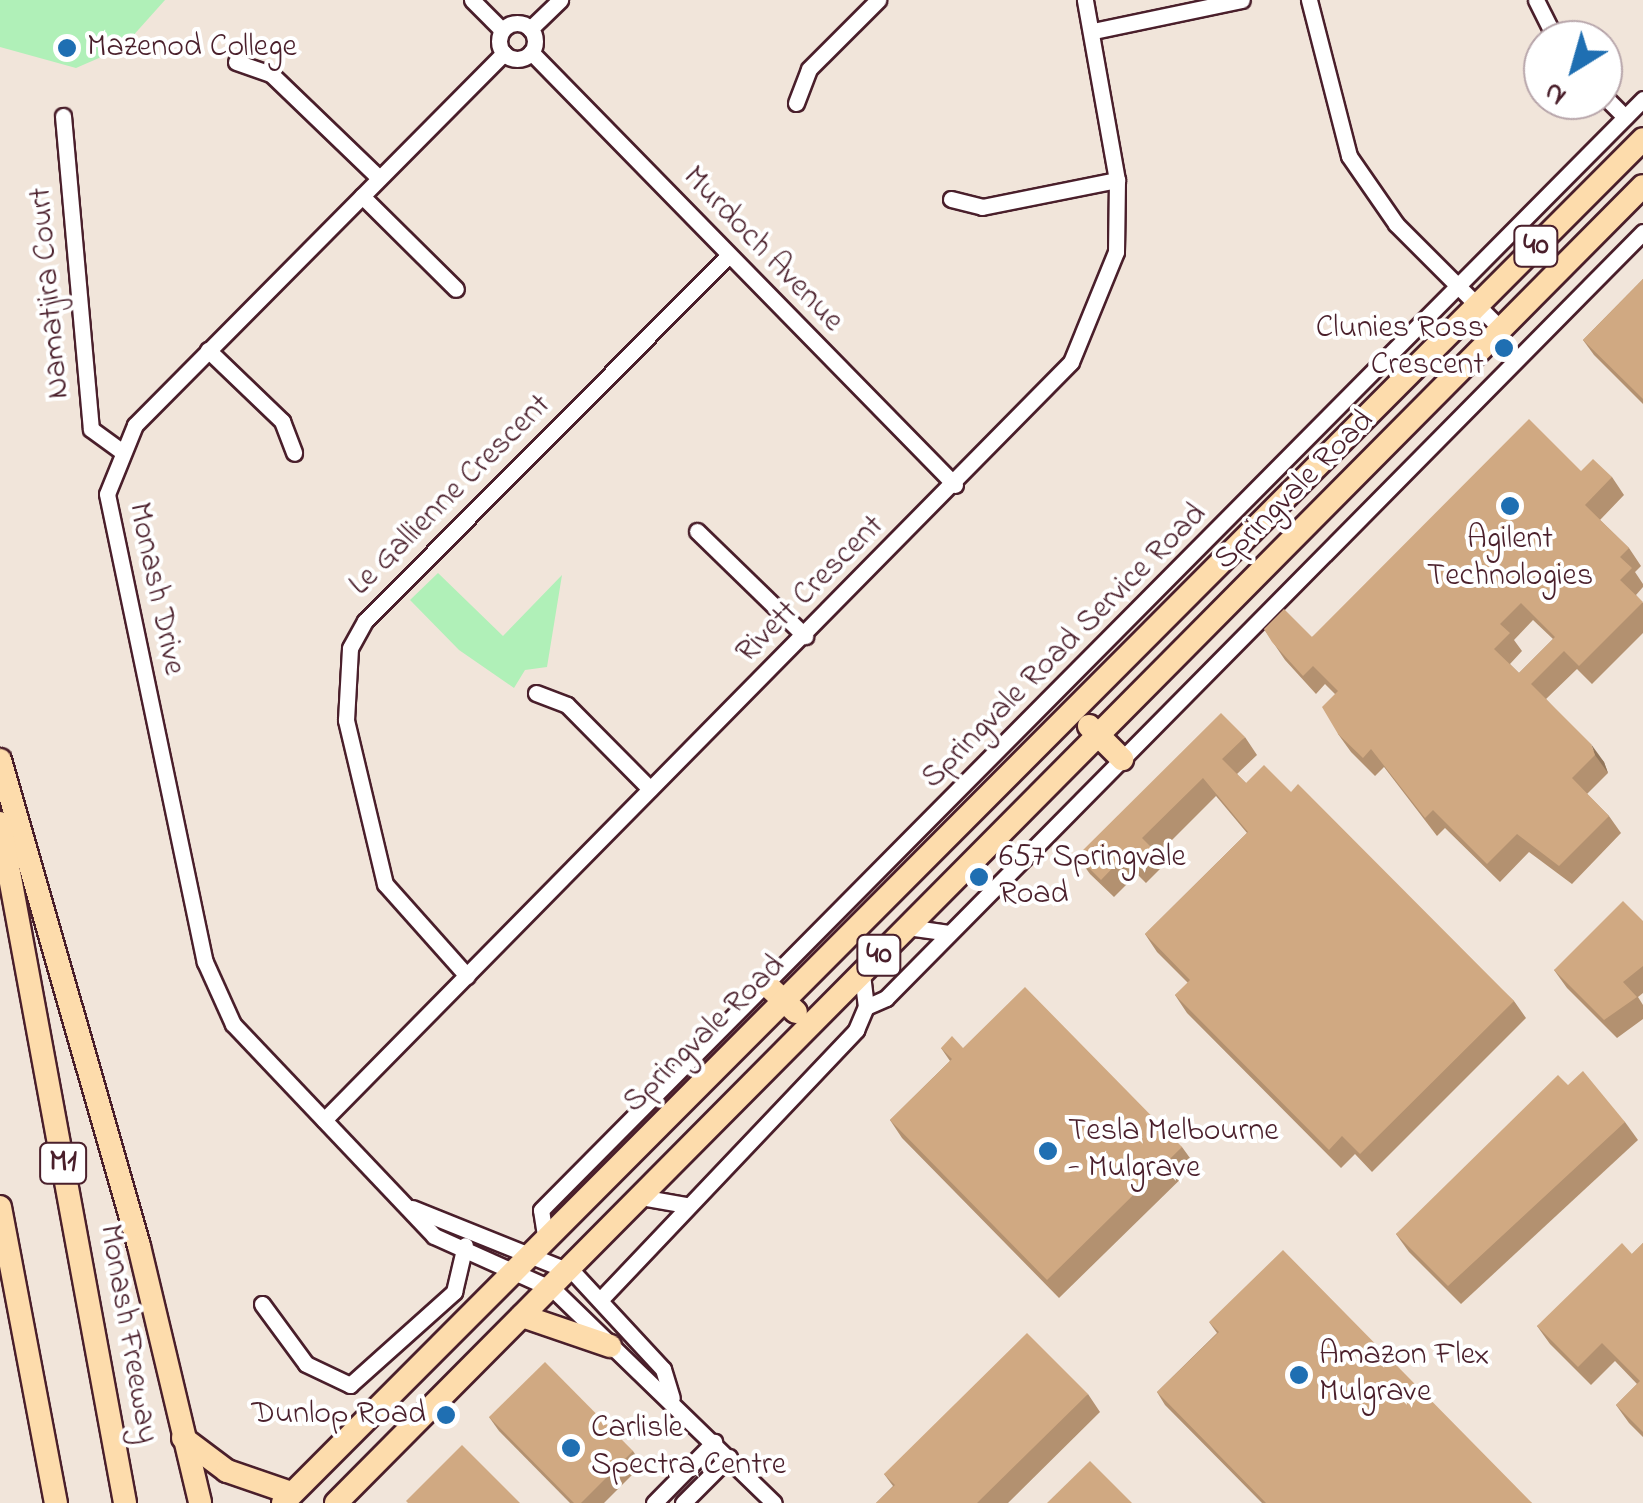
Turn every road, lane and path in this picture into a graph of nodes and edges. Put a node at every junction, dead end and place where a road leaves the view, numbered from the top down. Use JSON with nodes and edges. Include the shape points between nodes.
{"nodes":[{"id":1,"x":472,"y":0,"type":"edge"},
{"id":2,"x":560,"y":0,"type":"edge"},
{"id":3,"x":878,"y":0,"type":"edge"},
{"id":4,"x":1084,"y":0,"type":"edge"},
{"id":5,"x":1242,"y":0,"type":"edge"},
{"id":6,"x":1309,"y":0,"type":"edge"},
{"id":7,"x":530,"y":29,"type":"junction"},
{"id":8,"x":502,"y":30,"type":"junction"},
{"id":9,"x":1093,"y":31,"type":"junction"},
{"id":10,"x":531,"y":52,"type":"junction"},
{"id":11,"x":504,"y":53,"type":"junction"},
{"id":12,"x":236,"y":62,"type":"dead end"},
{"id":13,"x":1643,"y":99,"type":"edge"},
{"id":14,"x":796,"y":102,"type":"dead end"},
{"id":15,"x":62,"y":116,"type":"dead end"},
{"id":16,"x":1625,"y":117,"type":"joint"},
{"id":17,"x":1643,"y":138,"type":"edge"},
{"id":18,"x":379,"y":178,"type":"junction"},
{"id":19,"x":1117,"y":180,"type":"junction"},
{"id":20,"x":1643,"y":186,"type":"edge"},
{"id":21,"x":362,"y":196,"type":"junction"},
{"id":22,"x":952,"y":199,"type":"dead end"},
{"id":23,"x":1643,"y":232,"type":"edge"},
{"id":24,"x":728,"y":256,"type":"junction"},
{"id":25,"x":1459,"y":288,"type":"junction"},
{"id":26,"x":456,"y":289,"type":"dead end"},
{"id":27,"x":1477,"y":306,"type":"junction"},
{"id":28,"x":1501,"y":329,"type":"junction"},
{"id":29,"x":208,"y":350,"type":"junction"},
{"id":30,"x":120,"y":450,"type":"junction"},
{"id":31,"x":294,"y":453,"type":"dead end"},
{"id":32,"x":954,"y":485,"type":"junction"},
{"id":33,"x":697,"y":531,"type":"dead end"},
{"id":34,"x":1154,"y":596,"type":"junction"},
{"id":35,"x":1172,"y":614,"type":"junction"},
{"id":36,"x":805,"y":636,"type":"junction"},
{"id":37,"x":536,"y":693,"type":"dead end"},
{"id":38,"x":1074,"y":712,"type":"junction"},
{"id":39,"x":1098,"y":735,"type":"junction"},
{"id":40,"x":0,"y":760,"type":"edge"},
{"id":41,"x":1122,"y":760,"type":"junction"},
{"id":42,"x":650,"y":789,"type":"junction"},
{"id":43,"x":0,"y":823,"type":"edge"},
{"id":44,"x":907,"y":927,"type":"junction"},
{"id":45,"x":949,"y":933,"type":"junction"},
{"id":46,"x":862,"y":972,"type":"junction"},
{"id":47,"x":467,"y":976,"type":"junction"},
{"id":48,"x":768,"y":986,"type":"junction"},
{"id":49,"x":786,"y":1002,"type":"junction"},
{"id":50,"x":866,"y":1007,"type":"junction"},
{"id":51,"x":810,"y":1025,"type":"junction"},
{"id":52,"x":324,"y":1120,"type":"junction"},
{"id":53,"x":640,"y":1197,"type":"junction"},
{"id":54,"x":686,"y":1205,"type":"junction"},
{"id":55,"x":0,"y":1207,"type":"edge"},
{"id":56,"x":412,"y":1208,"type":"junction"},
{"id":57,"x":470,"y":1232,"type":"junction"},
{"id":58,"x":545,"y":1235,"type":"junction"},
{"id":59,"x":462,"y":1251,"type":"junction"},
{"id":60,"x":517,"y":1262,"type":"junction"},
{"id":61,"x":568,"y":1270,"type":"junction"},
{"id":62,"x":550,"y":1287,"type":"junction"},
{"id":63,"x":601,"y":1299,"type":"junction"},
{"id":64,"x":262,"y":1304,"type":"dead end"},
{"id":65,"x":522,"y":1316,"type":"junction"},
{"id":66,"x":610,"y":1346,"type":"junction"},
{"id":67,"x":672,"y":1398,"type":"junction"},
{"id":68,"x":183,"y":1438,"type":"junction"},
{"id":69,"x":714,"y":1442,"type":"junction"},
{"id":70,"x":729,"y":1457,"type":"junction"},
{"id":71,"x":287,"y":1498,"type":"edge"},
{"id":72,"x":56,"y":1503,"type":"edge"},
{"id":73,"x":125,"y":1503,"type":"edge"},
{"id":74,"x":200,"y":1503,"type":"edge"},
{"id":75,"x":336,"y":1503,"type":"edge"},
{"id":76,"x":654,"y":1503,"type":"edge"},
{"id":77,"x":682,"y":1503,"type":"edge"},
{"id":78,"x":774,"y":1503,"type":"edge"}],
"edges":[{"from":1,"to":8,"type":"street"},
{"from":2,"to":7,"type":"street"},
{"from":3,"to":14,"type":"street","via":[[809,68]]},
{"from":4,"to":9,"type":"street","name":"Rivett Crescent"},
{"from":5,"to":9,"type":"street"},
{"from":6,"to":25,"type":"street","via":[[1349,156],[1396,224]]},
{"from":7,"to":8,"type":"street"},
{"from":7,"to":10,"type":"street"},
{"from":8,"to":11,"type":"street"},
{"from":9,"to":19,"type":"street","name":"Rivett Crescent"},
{"from":10,"to":11,"type":"street"},
{"from":10,"to":24,"type":"street","name":"Murdoch Avenue"},
{"from":11,"to":18,"type":"street","name":"Monash Drive"},
{"from":12,"to":18,"type":"street","via":[[272,74]]},
{"from":13,"to":16,"type":"street","name":"Springvale Road Service Road"},
{"from":15,"to":30,"type":"street","name":"Namatjira Court","via":[[91,429]]},
{"from":16,"to":25,"type":"street","name":"Springvale Road Service Road"},
{"from":17,"to":27,"type":"highway","name":"Springvale Road","number":"40"},
{"from":18,"to":21,"type":"street","name":"Monash Drive"},
{"from":19,"to":22,"type":"street","via":[[982,207]]},
{"from":19,"to":32,"type":"street","name":"Rivett Crescent","via":[[1116,252],[1071,362]]},
{"from":20,"to":28,"type":"highway","name":"Springvale Road","number":"40"},
{"from":21,"to":26,"type":"street"},
{"from":21,"to":29,"type":"street","name":"Monash Drive"},
{"from":23,"to":41,"type":"street"},
{"from":24,"to":32,"type":"street","name":"Murdoch Avenue"},
{"from":24,"to":47,"type":"street","name":"Le Gallienne Crescent","via":[[365,621],[350,648],[346,720],[385,884]]},
{"from":25,"to":27,"type":"street"},
{"from":25,"to":34,"type":"street","name":"Springvale Road Service Road"},
{"from":27,"to":28,"type":"street"},
{"from":27,"to":35,"type":"highway","name":"Springvale Road","number":"40"},
{"from":28,"to":39,"type":"highway","name":"Springvale Road","number":"40"},
{"from":29,"to":30,"type":"street","name":"Monash Drive"},
{"from":29,"to":31,"type":"street","via":[[282,421]]},
{"from":30,"to":52,"type":"street","name":"Monash Drive","via":[[107,494],[210,980],[251,1048]]},
{"from":32,"to":36,"type":"street","name":"Rivett Crescent"},
{"from":33,"to":36,"type":"street"},
{"from":34,"to":35,"type":"street"},
{"from":34,"to":48,"type":"street","name":"Springvale Road Service Road"},
{"from":35,"to":38,"type":"highway","name":"Springvale Road","number":"40"},
{"from":36,"to":42,"type":"street","name":"Rivett Crescent"},
{"from":37,"to":42,"type":"street","via":[[567,705]]},
{"from":38,"to":39,"type":"highway"},
{"from":38,"to":49,"type":"highway","name":"Springvale Road","number":"40"},
{"from":39,"to":41,"type":"highway"},
{"from":39,"to":44,"type":"highway","name":"Springvale Road","number":"40"},
{"from":40,"to":68,"type":"highway","via":[[139,1246]]},
{"from":41,"to":45,"type":"street"},
{"from":42,"to":47,"type":"street","name":"Rivett Crescent"},
{"from":43,"to":73,"type":"highway","name":"Monash Freeway","number":"M1"},
{"from":44,"to":45,"type":"street"},
{"from":44,"to":46,"type":"highway","name":"Springvale Road","number":"40"},
{"from":45,"to":50,"type":"street"},
{"from":46,"to":50,"type":"street"},
{"from":46,"to":51,"type":"highway","name":"Springvale Road","number":"40"},
{"from":47,"to":52,"type":"street","name":"Rivett Crescent"},
{"from":48,"to":49,"type":"highway"},
{"from":48,"to":58,"type":"street","name":"Springvale Road Service Road","via":[[541,1210]]},
{"from":49,"to":51,"type":"highway"},
{"from":49,"to":58,"type":"highway","name":"Springvale Road","number":"40"},
{"from":50,"to":54,"type":"street","via":[[856,1030]]},
{"from":51,"to":53,"type":"highway","name":"Springvale Road","number":"40"},
{"from":52,"to":56,"type":"street","name":"Monash Drive"},
{"from":53,"to":54,"type":"street"},
{"from":53,"to":61,"type":"highway","name":"Springvale Road","number":"40"},
{"from":54,"to":63,"type":"street"},
{"from":55,"to":72,"type":"highway","number":"M1"},
{"from":56,"to":57,"type":"street","name":"Monash Drive"},
{"from":56,"to":59,"type":"street","name":"Monash Drive"},
{"from":57,"to":59,"type":"street"},
{"from":57,"to":60,"type":"street","name":"Monash Drive"},
{"from":58,"to":60,"type":"highway","name":"Springvale Road","number":"40"},
{"from":59,"to":60,"type":"street","name":"Monash Drive"},
{"from":59,"to":64,"type":"street","via":[[454,1292],[350,1385],[306,1364]]},
{"from":60,"to":61,"type":"street","name":"Monash Drive"},
{"from":60,"to":62,"type":"street","name":"Monash Drive"},
{"from":60,"to":71,"type":"highway","name":"Springvale Road","number":"40"},
{"from":61,"to":62,"type":"highway","name":"Springvale Road","number":"40"},
{"from":61,"to":63,"type":"street"},
{"from":62,"to":65,"type":"highway","name":"Springvale Road","number":"40"},
{"from":62,"to":66,"type":"street"},
{"from":63,"to":67,"type":"street","via":[[662,1369]]},
{"from":65,"to":66,"type":"highway"},
{"from":65,"to":75,"type":"highway","name":"Springvale Road","number":"40"},
{"from":66,"to":67,"type":"street","via":[[650,1390]]},
{"from":67,"to":69,"type":"street"},
{"from":68,"to":71,"type":"highway","via":[[227,1471]]},
{"from":68,"to":74,"type":"highway"},
{"from":69,"to":70,"type":"street"},
{"from":69,"to":76,"type":"street"},
{"from":70,"to":77,"type":"street"},
{"from":70,"to":78,"type":"street"}]}
